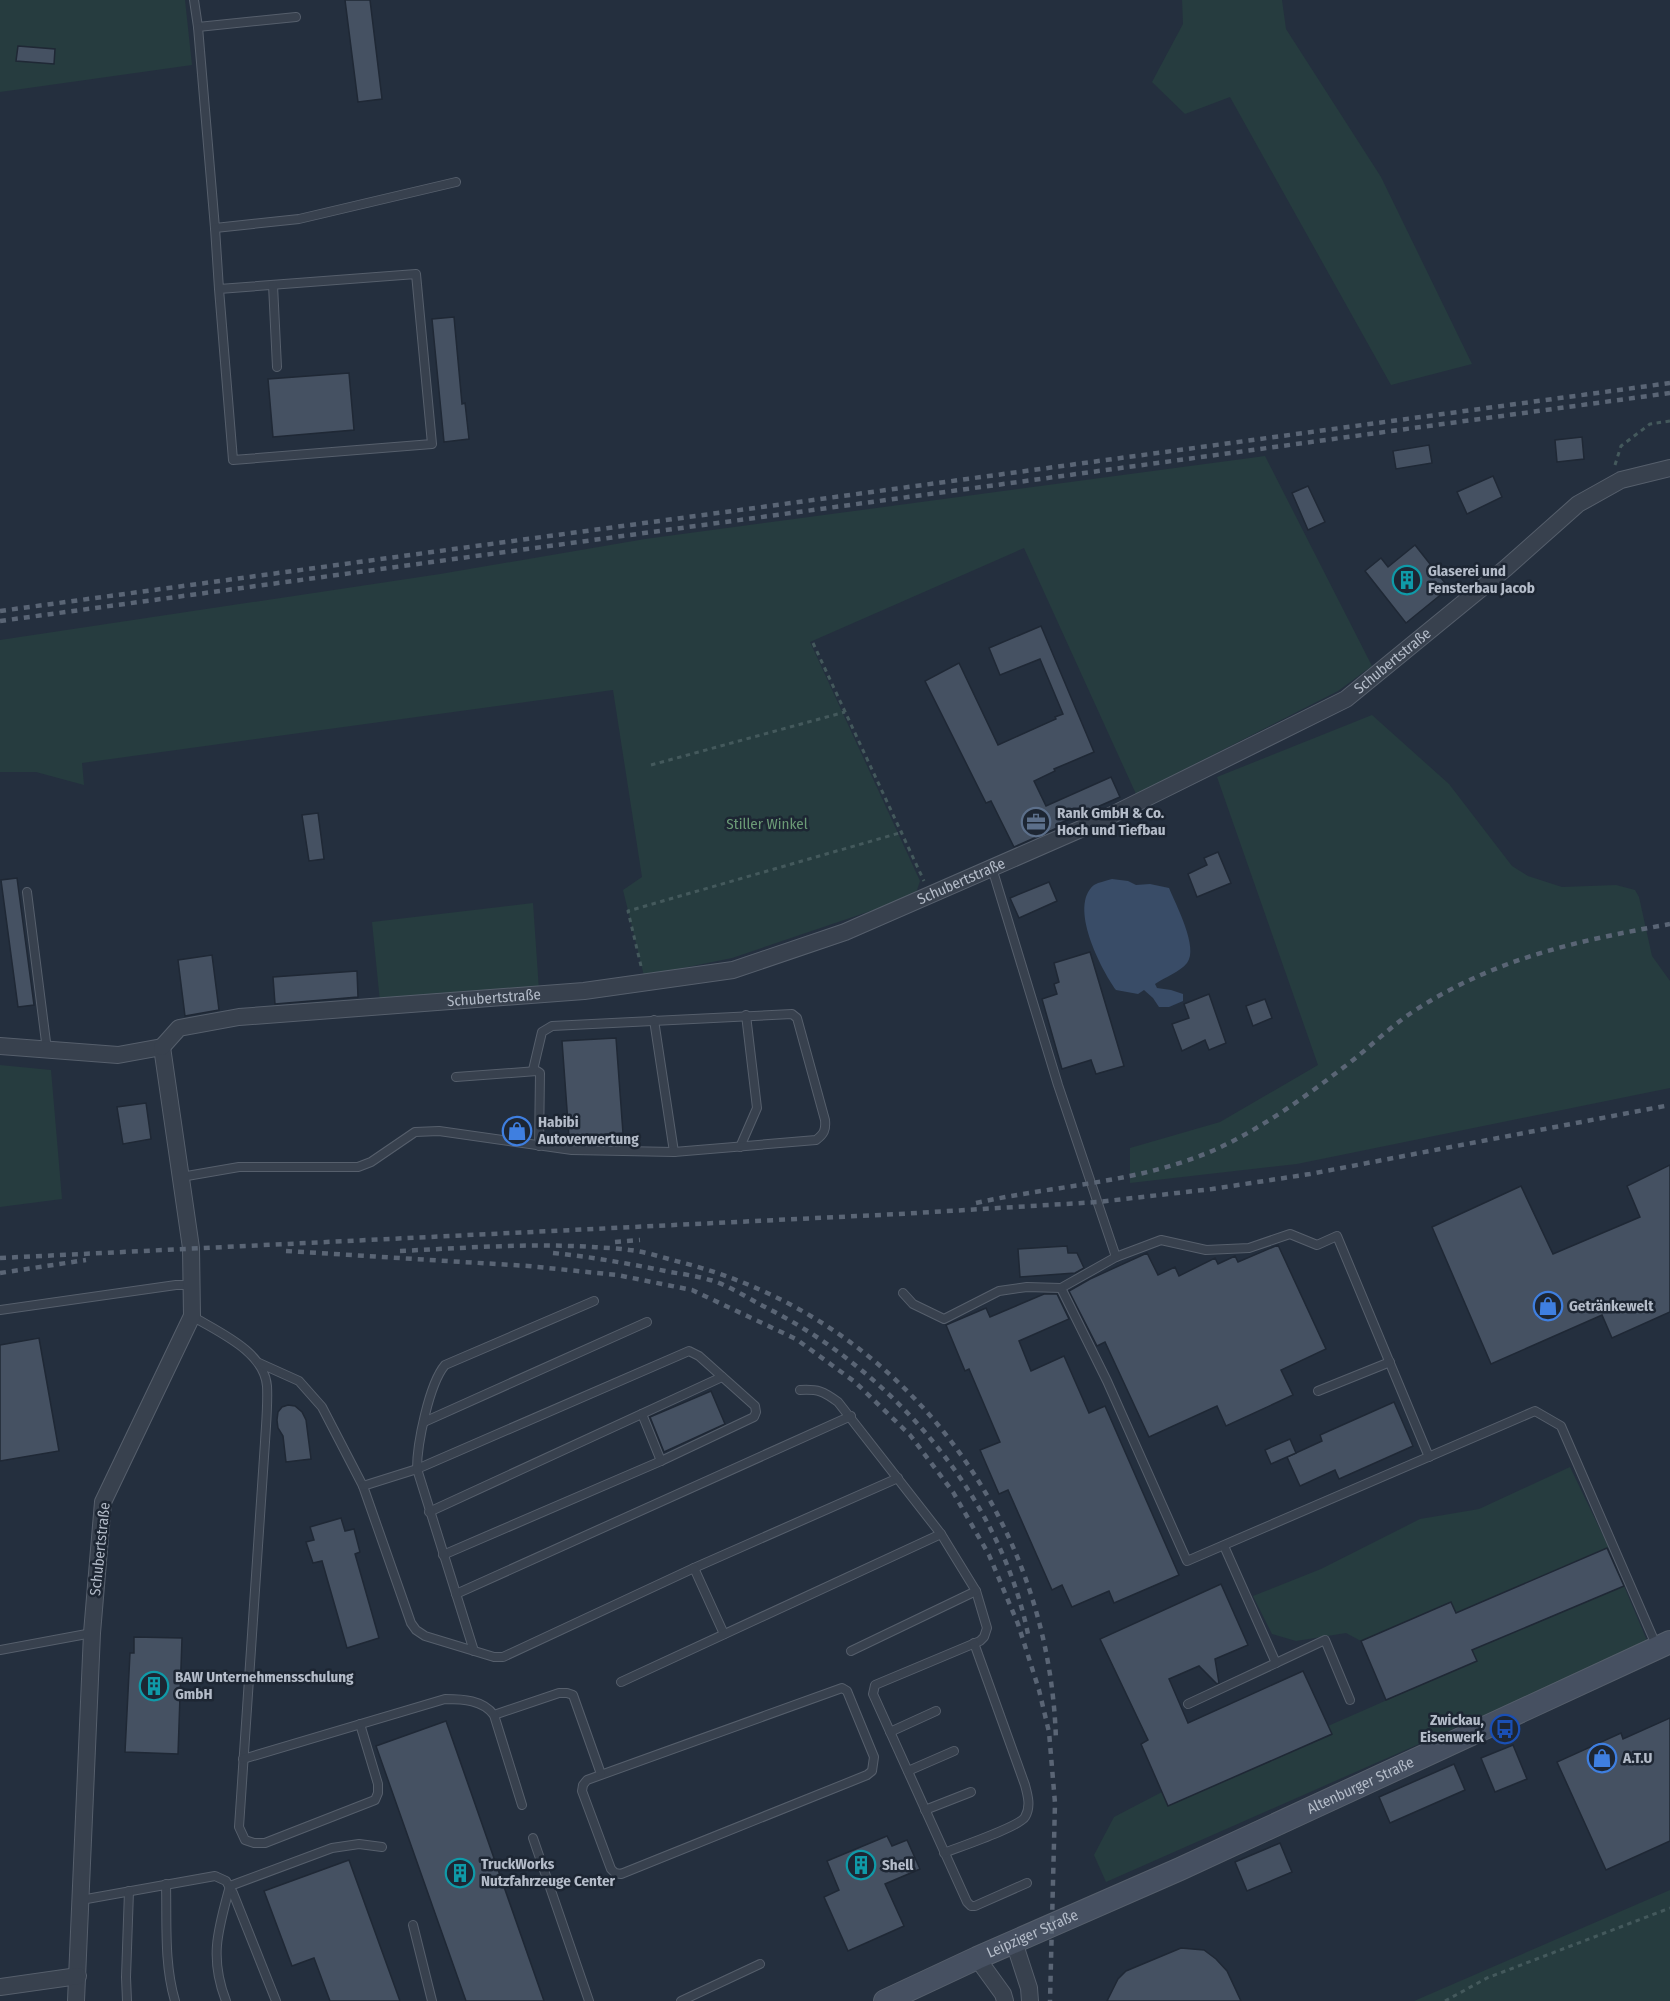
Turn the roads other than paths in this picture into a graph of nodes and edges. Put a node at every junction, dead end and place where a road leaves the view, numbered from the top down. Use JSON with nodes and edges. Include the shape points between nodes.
{"nodes":[{"id":1,"x":194,"y":0,"type":"edge"},
{"id":2,"x":296,"y":17,"type":"dead end"},
{"id":3,"x":198,"y":27,"type":"junction"},
{"id":4,"x":456,"y":182,"type":"dead end"},
{"id":5,"x":215,"y":228,"type":"junction"},
{"id":6,"x":273,"y":285,"type":"junction"},
{"id":7,"x":219,"y":289,"type":"junction"},
{"id":8,"x":277,"y":367,"type":"dead end"},
{"id":9,"x":1670,"y":468,"type":"edge"},
{"id":10,"x":992,"y":868,"type":"junction"},
{"id":11,"x":27,"y":892,"type":"dead end"},
{"id":12,"x":746,"y":1015,"type":"junction"},
{"id":13,"x":654,"y":1020,"type":"junction"},
{"id":14,"x":0,"y":1046,"type":"edge"},
{"id":15,"x":162,"y":1047,"type":"junction"},
{"id":16,"x":47,"y":1050,"type":"junction"},
{"id":17,"x":533,"y":1070,"type":"junction"},
{"id":18,"x":456,"y":1077,"type":"dead end"},
{"id":19,"x":539,"y":1146,"type":"junction"},
{"id":20,"x":740,"y":1147,"type":"junction"},
{"id":21,"x":674,"y":1152,"type":"junction"},
{"id":22,"x":182,"y":1177,"type":"junction"},
{"id":23,"x":1116,"y":1257,"type":"junction"},
{"id":24,"x":191,"y":1285,"type":"junction"},
{"id":25,"x":1061,"y":1288,"type":"junction"},
{"id":26,"x":903,"y":1293,"type":"dead end"},
{"id":27,"x":594,"y":1301,"type":"dead end"},
{"id":28,"x":0,"y":1310,"type":"edge"},
{"id":29,"x":192,"y":1316,"type":"junction"},
{"id":30,"x":647,"y":1322,"type":"dead end"},
{"id":31,"x":1390,"y":1362,"type":"junction"},
{"id":32,"x":259,"y":1363,"type":"junction"},
{"id":33,"x":722,"y":1377,"type":"junction"},
{"id":34,"x":800,"y":1390,"type":"dead end"},
{"id":35,"x":1318,"y":1391,"type":"dead end"},
{"id":36,"x":642,"y":1414,"type":"junction"},
{"id":37,"x":851,"y":1416,"type":"junction"},
{"id":38,"x":424,"y":1422,"type":"junction"},
{"id":39,"x":1429,"y":1457,"type":"junction"},
{"id":40,"x":662,"y":1461,"type":"junction"},
{"id":41,"x":417,"y":1469,"type":"junction"},
{"id":42,"x":898,"y":1478,"type":"junction"},
{"id":43,"x":363,"y":1486,"type":"junction"},
{"id":44,"x":429,"y":1512,"type":"junction"},
{"id":45,"x":941,"y":1534,"type":"junction"},
{"id":46,"x":1224,"y":1546,"type":"junction"},
{"id":47,"x":443,"y":1555,"type":"junction"},
{"id":48,"x":694,"y":1568,"type":"junction"},
{"id":49,"x":976,"y":1591,"type":"junction"},
{"id":50,"x":456,"y":1594,"type":"junction"},
{"id":51,"x":92,"y":1633,"type":"junction"},
{"id":52,"x":724,"y":1634,"type":"junction"},
{"id":53,"x":974,"y":1643,"type":"junction"},
{"id":54,"x":1664,"y":1645,"type":"edge"},
{"id":55,"x":0,"y":1650,"type":"edge"},
{"id":56,"x":851,"y":1650,"type":"dead end"},
{"id":57,"x":474,"y":1651,"type":"junction"},
{"id":58,"x":1276,"y":1663,"type":"junction"},
{"id":59,"x":621,"y":1682,"type":"dead end"},
{"id":60,"x":1350,"y":1700,"type":"dead end"},
{"id":61,"x":1188,"y":1704,"type":"dead end"},
{"id":62,"x":936,"y":1711,"type":"dead end"},
{"id":63,"x":494,"y":1715,"type":"junction"},
{"id":64,"x":360,"y":1724,"type":"junction"},
{"id":65,"x":890,"y":1732,"type":"junction"},
{"id":66,"x":954,"y":1751,"type":"dead end"},
{"id":67,"x":243,"y":1759,"type":"junction"},
{"id":68,"x":908,"y":1771,"type":"junction"},
{"id":69,"x":601,"y":1774,"type":"junction"},
{"id":70,"x":971,"y":1792,"type":"dead end"},
{"id":71,"x":522,"y":1805,"type":"dead end"},
{"id":72,"x":925,"y":1810,"type":"junction"},
{"id":73,"x":533,"y":1838,"type":"dead end"},
{"id":74,"x":382,"y":1847,"type":"dead end"},
{"id":75,"x":944,"y":1853,"type":"junction"},
{"id":76,"x":1180,"y":1869,"type":"joint"},
{"id":77,"x":1028,"y":1883,"type":"dead end"},
{"id":78,"x":166,"y":1884,"type":"junction"},
{"id":79,"x":230,"y":1886,"type":"junction"},
{"id":80,"x":129,"y":1891,"type":"junction"},
{"id":81,"x":81,"y":1900,"type":"junction"},
{"id":82,"x":413,"y":1925,"type":"dead end"},
{"id":83,"x":1014,"y":1942,"type":"junction"},
{"id":84,"x":977,"y":1958,"type":"junction"},
{"id":85,"x":760,"y":1964,"type":"dead end"},
{"id":86,"x":78,"y":1976,"type":"junction"},
{"id":87,"x":0,"y":1988,"type":"edge"},
{"id":88,"x":76,"y":2001,"type":"edge"},
{"id":89,"x":127,"y":2001,"type":"edge"},
{"id":90,"x":176,"y":2001,"type":"edge"},
{"id":91,"x":226,"y":2001,"type":"edge"},
{"id":92,"x":276,"y":2001,"type":"edge"},
{"id":93,"x":432,"y":2001,"type":"edge"},
{"id":94,"x":589,"y":2001,"type":"edge"},
{"id":95,"x":681,"y":2001,"type":"edge"},
{"id":96,"x":885,"y":2001,"type":"edge"},
{"id":97,"x":1005,"y":2001,"type":"edge"},
{"id":98,"x":1030,"y":2001,"type":"edge"}],
"edges":[{"from":1,"to":3,"type":"lane"},
{"from":2,"to":3,"type":"lane"},
{"from":3,"to":5,"type":"lane"},
{"from":4,"to":5,"type":"lane","via":[[299,219]]},
{"from":5,"to":7,"type":"lane"},
{"from":6,"to":7,"type":"lane"},
{"from":6,"to":7,"type":"lane","via":[[416,274],[432,444],[233,460]]},
{"from":6,"to":8,"type":"lane"},
{"from":9,"to":10,"type":"street","name":"Schubertstraße","via":[[1621,480],[1578,504],[1346,699],[1106,818]]},
{"from":10,"to":15,"type":"street","name":"Schubertstraße","via":[[844,932],[733,970],[584,991],[238,1017],[179,1028]]},
{"from":10,"to":23,"type":"lane"},
{"from":11,"to":16,"type":"lane"},
{"from":12,"to":13,"type":"lane"},
{"from":12,"to":20,"type":"lane","via":[[757,1108]]},
{"from":12,"to":20,"type":"lane","via":[[785,1013],[796,1018],[826,1129],[816,1140]]},
{"from":13,"to":17,"type":"lane","via":[[547,1028],[542,1032]]},
{"from":13,"to":21,"type":"lane"},
{"from":14,"to":16,"type":"street"},
{"from":15,"to":16,"type":"street","via":[[118,1055]]},
{"from":15,"to":22,"type":"street","name":"Schubertstraße"},
{"from":17,"to":18,"type":"lane"},
{"from":17,"to":19,"type":"lane","via":[[540,1073]]},
{"from":19,"to":21,"type":"lane"},
{"from":19,"to":22,"type":"lane","via":[[439,1131],[415,1132],[358,1167],[239,1167]]},
{"from":20,"to":21,"type":"lane"},
{"from":22,"to":24,"type":"street","name":"Schubertstraße"},
{"from":23,"to":25,"type":"lane"},
{"from":23,"to":31,"type":"lane","via":[[1161,1240],[1206,1250],[1249,1248],[1290,1234],[1317,1245],[1337,1236]]},
{"from":24,"to":28,"type":"lane"},
{"from":24,"to":29,"type":"street","name":"Schubertstraße"},
{"from":25,"to":26,"type":"lane","via":[[999,1291],[944,1318],[913,1304]]},
{"from":25,"to":46,"type":"lane","via":[[1187,1561]]},
{"from":27,"to":38,"type":"lane","via":[[445,1365],[434,1384]]},
{"from":29,"to":32,"type":"lane"},
{"from":29,"to":51,"type":"street","name":"Schubertstraße","via":[[103,1502]]},
{"from":30,"to":38,"type":"lane"},
{"from":31,"to":35,"type":"lane"},
{"from":31,"to":39,"type":"lane"},
{"from":32,"to":43,"type":"lane","via":[[299,1381],[322,1407]]},
{"from":32,"to":67,"type":"lane","via":[[267,1384],[265,1442]]},
{"from":33,"to":36,"type":"lane"},
{"from":33,"to":40,"type":"lane","via":[[754,1406],[754,1417]]},
{"from":33,"to":41,"type":"lane","via":[[689,1351]]},
{"from":34,"to":37,"type":"lane","via":[[825,1393]]},
{"from":36,"to":40,"type":"lane"},
{"from":36,"to":44,"type":"lane"},
{"from":37,"to":42,"type":"lane"},
{"from":37,"to":50,"type":"lane"},
{"from":38,"to":41,"type":"lane"},
{"from":39,"to":46,"type":"lane"},
{"from":39,"to":54,"type":"lane","via":[[1535,1412],[1562,1426]]},
{"from":40,"to":47,"type":"lane"},
{"from":41,"to":43,"type":"lane"},
{"from":41,"to":44,"type":"lane"},
{"from":42,"to":45,"type":"lane"},
{"from":42,"to":48,"type":"lane"},
{"from":43,"to":57,"type":"lane","via":[[411,1623],[425,1636]]},
{"from":44,"to":47,"type":"lane"},
{"from":45,"to":49,"type":"lane"},
{"from":45,"to":52,"type":"lane"},
{"from":46,"to":58,"type":"lane"},
{"from":47,"to":50,"type":"lane"},
{"from":48,"to":52,"type":"lane"},
{"from":48,"to":57,"type":"lane","via":[[503,1657]]},
{"from":49,"to":53,"type":"lane","via":[[987,1628],[984,1637]]},
{"from":49,"to":56,"type":"lane"},
{"from":50,"to":57,"type":"lane"},
{"from":51,"to":55,"type":"lane"},
{"from":51,"to":81,"type":"street","name":"Schubertstraße"},
{"from":52,"to":59,"type":"lane"},
{"from":53,"to":65,"type":"lane","via":[[875,1685],[873,1694]]},
{"from":53,"to":75,"type":"lane","via":[[1029,1804],[1026,1815],[1017,1824]]},
{"from":54,"to":76,"type":"street","name":"Altenburger Straße"},
{"from":58,"to":60,"type":"lane","via":[[1325,1640]]},
{"from":58,"to":61,"type":"lane"},
{"from":62,"to":65,"type":"lane"},
{"from":63,"to":64,"type":"lane","via":[[482,1704],[445,1699]]},
{"from":63,"to":69,"type":"lane","via":[[559,1693],[573,1695]]},
{"from":63,"to":71,"type":"lane"},
{"from":64,"to":67,"type":"lane"},
{"from":64,"to":67,"type":"lane","via":[[378,1784],[375,1800],[265,1843],[245,1840],[239,1827]]},
{"from":65,"to":68,"type":"lane"},
{"from":66,"to":68,"type":"lane"},
{"from":68,"to":72,"type":"lane"},
{"from":69,"to":69,"type":"lane","via":[[842,1688],[847,1690],[874,1757],[872,1771],[867,1775],[621,1874],[610,1869],[582,1791],[587,1780]]},
{"from":70,"to":72,"type":"lane"},
{"from":72,"to":75,"type":"lane"},
{"from":73,"to":94,"type":"lane"},
{"from":74,"to":79,"type":"lane","via":[[359,1844],[332,1848]]},
{"from":75,"to":77,"type":"lane","via":[[971,1906]]},
{"from":76,"to":83,"type":"street","name":"Leipziger Straße"},
{"from":78,"to":79,"type":"lane","via":[[215,1876]]},
{"from":78,"to":80,"type":"lane"},
{"from":78,"to":90,"type":"lane","via":[[168,1962]]},
{"from":79,"to":91,"type":"lane","via":[[216,1943],[216,1971]]},
{"from":79,"to":92,"type":"lane"},
{"from":80,"to":81,"type":"lane"},
{"from":80,"to":89,"type":"lane"},
{"from":81,"to":86,"type":"street","name":"Schubertstraße"},
{"from":82,"to":93,"type":"lane"},
{"from":83,"to":84,"type":"street","name":"Leipziger Straße"},
{"from":83,"to":98,"type":"street"},
{"from":84,"to":96,"type":"street","name":"Leipziger Straße"},
{"from":84,"to":97,"type":"street"},
{"from":85,"to":95,"type":"lane"},
{"from":86,"to":87,"type":"street"},
{"from":86,"to":88,"type":"street","name":"Schubertstraße"}]}
